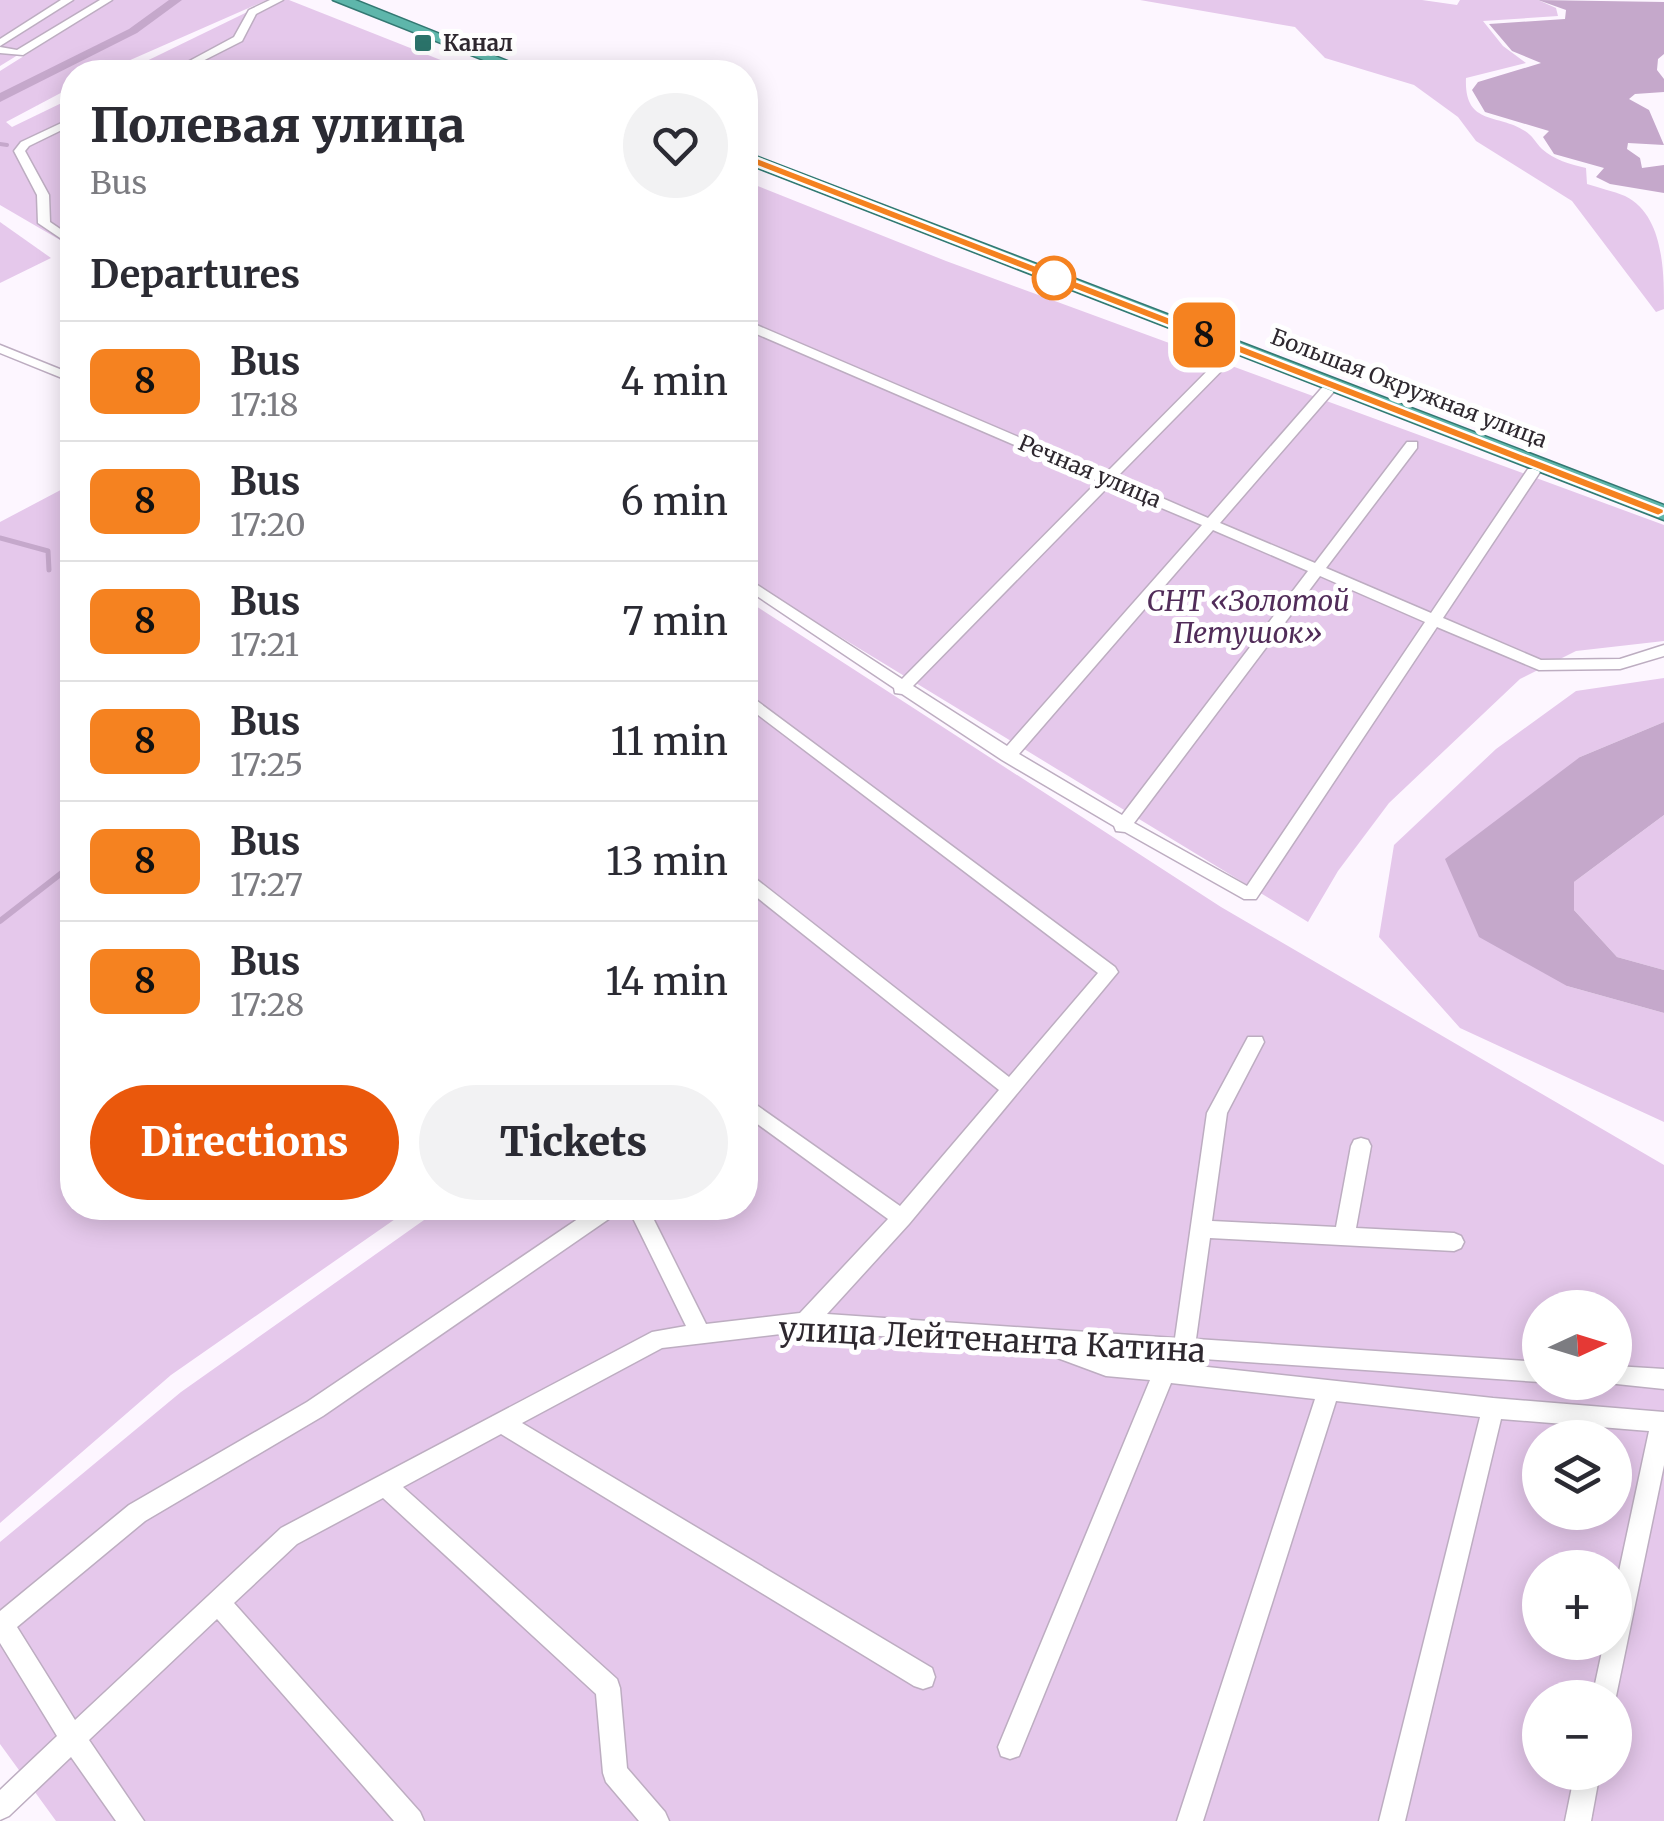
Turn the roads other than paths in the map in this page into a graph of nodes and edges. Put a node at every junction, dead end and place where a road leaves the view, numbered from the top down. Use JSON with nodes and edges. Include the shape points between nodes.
{"nodes":[{"id":1,"x":68,"y":0,"type":"edge"},
{"id":2,"x":107,"y":0,"type":"edge"},
{"id":3,"x":278,"y":0,"type":"edge"},
{"id":4,"x":341,"y":0,"type":"edge"},
{"id":5,"x":0,"y":46,"type":"edge"},
{"id":6,"x":197,"y":60,"type":"edge"},
{"id":7,"x":496,"y":60,"type":"edge"},
{"id":8,"x":60,"y":127,"type":"edge"},
{"id":9,"x":758,"y":162,"type":"edge"},
{"id":10,"x":60,"y":234,"type":"edge"},
{"id":11,"x":758,"y":330,"type":"edge"},
{"id":12,"x":1237,"y":348,"type":"junction"},
{"id":13,"x":0,"y":349,"type":"edge"},
{"id":14,"x":60,"y":373,"type":"edge"},
{"id":15,"x":1332,"y":385,"type":"junction"},
{"id":16,"x":1412,"y":445,"type":"dead end"},
{"id":17,"x":1533,"y":472,"type":"dead end"},
{"id":18,"x":1106,"y":478,"type":"junction"},
{"id":19,"x":1664,"y":513,"type":"edge"},
{"id":20,"x":1212,"y":523,"type":"junction"},
{"id":21,"x":1320,"y":570,"type":"junction"},
{"id":22,"x":758,"y":590,"type":"edge"},
{"id":23,"x":1434,"y":620,"type":"junction"},
{"id":24,"x":1664,"y":650,"type":"edge"},
{"id":25,"x":901,"y":689,"type":"junction"},
{"id":26,"x":758,"y":707,"type":"edge"},
{"id":27,"x":1008,"y":756,"type":"junction"},
{"id":28,"x":1122,"y":826,"type":"junction"},
{"id":29,"x":758,"y":889,"type":"edge"},
{"id":30,"x":1255,"y":1042,"type":"dead end"},
{"id":31,"x":1010,"y":1088,"type":"junction"},
{"id":32,"x":758,"y":1114,"type":"edge"},
{"id":33,"x":1361,"y":1146,"type":"dead end"},
{"id":34,"x":902,"y":1218,"type":"junction"},
{"id":35,"x":591,"y":1220,"type":"edge"},
{"id":36,"x":644,"y":1220,"type":"edge"},
{"id":37,"x":1200,"y":1228,"type":"junction"},
{"id":38,"x":1344,"y":1238,"type":"junction"},
{"id":39,"x":1454,"y":1242,"type":"dead end"},
{"id":40,"x":806,"y":1322,"type":"junction"},
{"id":41,"x":700,"y":1333,"type":"junction"},
{"id":42,"x":1028,"y":1337,"type":"junction"},
{"id":43,"x":1184,"y":1350,"type":"junction"},
{"id":44,"x":1522,"y":1371,"type":"edge"},
{"id":45,"x":1164,"y":1373,"type":"junction"},
{"id":46,"x":1632,"y":1377,"type":"edge"},
{"id":47,"x":1664,"y":1380,"type":"edge"},
{"id":48,"x":1329,"y":1390,"type":"junction"},
{"id":49,"x":1493,"y":1408,"type":"junction"},
{"id":50,"x":1663,"y":1421,"type":"edge"},
{"id":51,"x":502,"y":1423,"type":"junction"},
{"id":52,"x":385,"y":1485,"type":"junction"},
{"id":53,"x":218,"y":1603,"type":"junction"},
{"id":54,"x":924,"y":1676,"type":"dead end"},
{"id":55,"x":1608,"y":1680,"type":"edge"},
{"id":56,"x":73,"y":1739,"type":"junction"},
{"id":57,"x":1010,"y":1746,"type":"dead end"},
{"id":58,"x":1584,"y":1790,"type":"edge"},
{"id":59,"x":0,"y":1807,"type":"edge"},
{"id":60,"x":131,"y":1821,"type":"edge"},
{"id":61,"x":411,"y":1821,"type":"edge"},
{"id":62,"x":656,"y":1821,"type":"edge"},
{"id":63,"x":1190,"y":1821,"type":"edge"},
{"id":64,"x":1392,"y":1821,"type":"edge"},
{"id":65,"x":1578,"y":1821,"type":"edge"}],
"edges":[{"from":1,"to":5,"type":"street"},
{"from":2,"to":5,"type":"street","via":[[19,53]]},
{"from":3,"to":6,"type":"street","via":[[252,12],[238,39]]},
{"from":4,"to":7,"type":"highway"},
{"from":8,"to":10,"type":"street","via":[[19,151],[43,195],[44,223]]},
{"from":9,"to":12,"type":"highway","name":"Большая Окружная улица"},
{"from":11,"to":18,"type":"street","name":"Речная улица"},
{"from":12,"to":15,"type":"highway","name":"Большая Окружная улица"},
{"from":12,"to":18,"type":"street"},
{"from":13,"to":14,"type":"street"},
{"from":15,"to":19,"type":"highway","name":"Большая Окружная улица"},
{"from":15,"to":20,"type":"street"},
{"from":16,"to":21,"type":"street"},
{"from":17,"to":23,"type":"street"},
{"from":18,"to":20,"type":"street","name":"Речная улица"},
{"from":18,"to":25,"type":"street"},
{"from":20,"to":21,"type":"street","name":"Речная улица"},
{"from":20,"to":27,"type":"street"},
{"from":21,"to":23,"type":"street","name":"Речная улица"},
{"from":21,"to":28,"type":"street"},
{"from":22,"to":25,"type":"street"},
{"from":23,"to":24,"type":"street","name":"Речная улица","via":[[1540,665],[1580,666]]},
{"from":23,"to":28,"type":"street","via":[[1250,895]]},
{"from":25,"to":27,"type":"street"},
{"from":26,"to":31,"type":"street","via":[[1109,972]]},
{"from":27,"to":28,"type":"street"},
{"from":29,"to":31,"type":"street"},
{"from":30,"to":37,"type":"street","via":[[1218,1113]]},
{"from":31,"to":34,"type":"street"},
{"from":32,"to":34,"type":"street"},
{"from":33,"to":38,"type":"street"},
{"from":34,"to":40,"type":"street"},
{"from":35,"to":56,"type":"street","via":[[314,1409],[138,1512],[2,1624]]},
{"from":36,"to":41,"type":"street"},
{"from":37,"to":38,"type":"street"},
{"from":37,"to":43,"type":"street"},
{"from":38,"to":39,"type":"street"},
{"from":40,"to":41,"type":"street","name":"улица Лейтенанта Катина"},
{"from":40,"to":42,"type":"street","name":"улица Лейтенанта Катина"},
{"from":41,"to":51,"type":"street","name":"улица Лейтенанта Катина","via":[[659,1338]]},
{"from":42,"to":43,"type":"street","name":"улица Лейтенанта Катина"},
{"from":42,"to":45,"type":"street","via":[[1106,1366]]},
{"from":43,"to":44,"type":"street","name":"улица Лейтенанта Катина"},
{"from":45,"to":48,"type":"street"},
{"from":45,"to":57,"type":"street"},
{"from":46,"to":47,"type":"street"},
{"from":48,"to":49,"type":"street"},
{"from":48,"to":63,"type":"street"},
{"from":49,"to":50,"type":"street"},
{"from":49,"to":64,"type":"street"},
{"from":50,"to":55,"type":"street"},
{"from":51,"to":52,"type":"street","name":"улица Лейтенанта Катина"},
{"from":51,"to":54,"type":"street"},
{"from":52,"to":53,"type":"street","name":"улица Лейтенанта Катина","via":[[289,1536]]},
{"from":52,"to":62,"type":"street","via":[[608,1688],[616,1773]]},
{"from":53,"to":56,"type":"street","name":"улица Лейтенанта Катина"},
{"from":53,"to":61,"type":"street"},
{"from":56,"to":59,"type":"street","name":"улица Лейтенанта Катина"},
{"from":56,"to":60,"type":"street"},
{"from":58,"to":65,"type":"street"}]}
